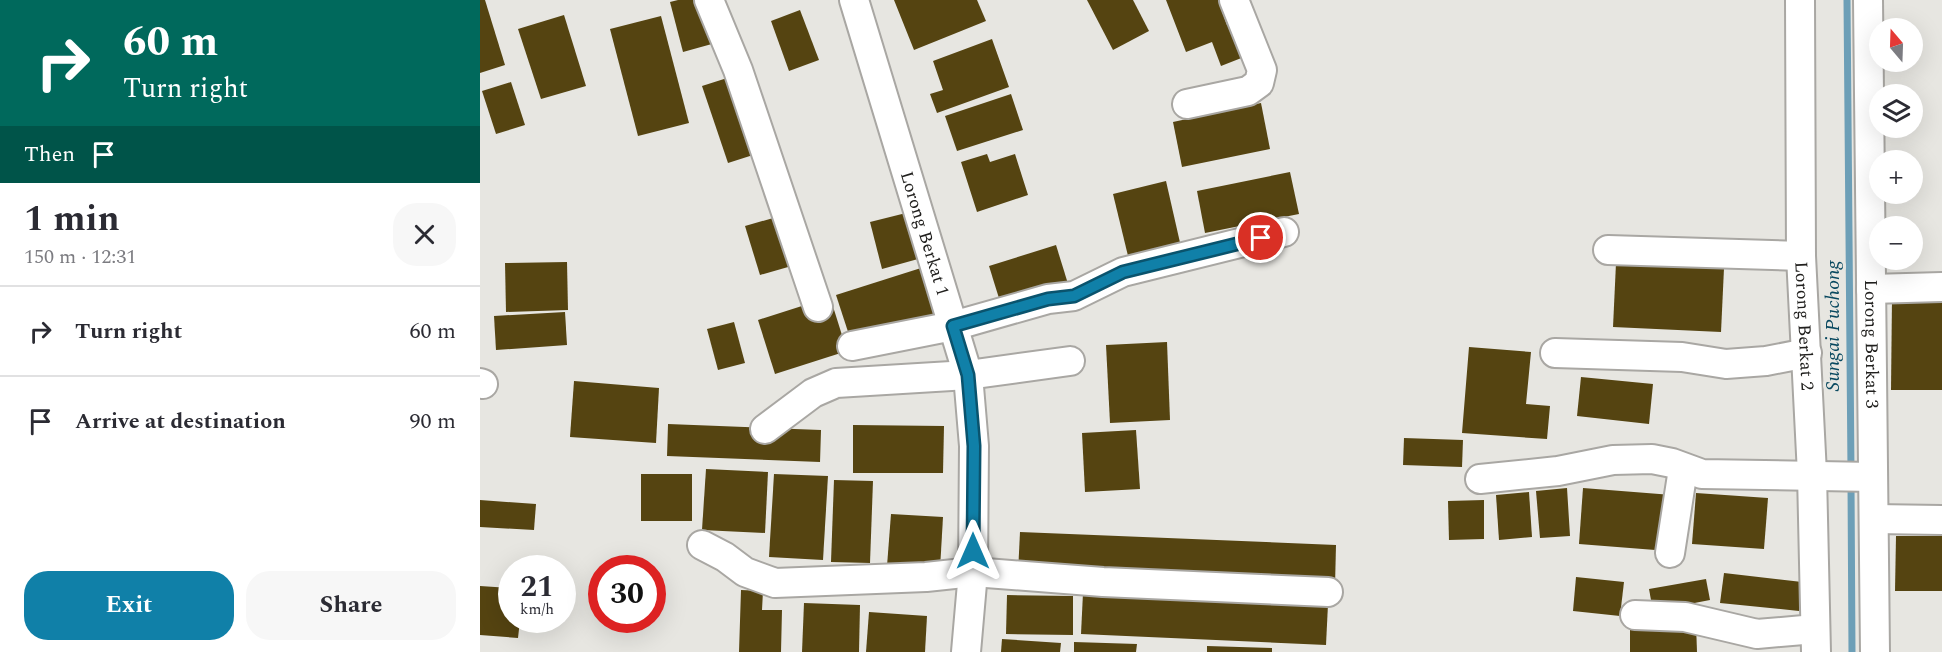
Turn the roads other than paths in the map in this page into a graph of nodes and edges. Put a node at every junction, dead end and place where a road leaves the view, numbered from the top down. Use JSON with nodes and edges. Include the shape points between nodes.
{"nodes":[{"id":1,"x":708,"y":0,"type":"edge"},
{"id":2,"x":854,"y":0,"type":"edge"},
{"id":3,"x":1234,"y":0,"type":"edge"},
{"id":4,"x":1800,"y":0,"type":"edge"},
{"id":5,"x":1868,"y":0,"type":"edge"},
{"id":6,"x":1187,"y":104,"type":"dead end"},
{"id":7,"x":1284,"y":232,"type":"dead end"},
{"id":8,"x":1608,"y":250,"type":"dead end"},
{"id":9,"x":1801,"y":256,"type":"junction"},
{"id":10,"x":1942,"y":287,"type":"edge"},
{"id":11,"x":1871,"y":289,"type":"junction"},
{"id":12,"x":818,"y":307,"type":"dead end"},
{"id":13,"x":953,"y":326,"type":"junction"},
{"id":14,"x":852,"y":346,"type":"dead end"},
{"id":15,"x":1555,"y":353,"type":"dead end"},
{"id":16,"x":1807,"y":353,"type":"junction"},
{"id":17,"x":1070,"y":361,"type":"dead end"},
{"id":18,"x":968,"y":375,"type":"junction"},
{"id":19,"x":765,"y":429,"type":"dead end"},
{"id":20,"x":1683,"y":469,"type":"junction"},
{"id":21,"x":1818,"y":475,"type":"junction"},
{"id":22,"x":1869,"y":477,"type":"junction"},
{"id":23,"x":1480,"y":479,"type":"dead end"},
{"id":24,"x":1874,"y":519,"type":"junction"},
{"id":25,"x":1942,"y":520,"type":"edge"},
{"id":26,"x":702,"y":545,"type":"dead end"},
{"id":27,"x":1670,"y":553,"type":"dead end"},
{"id":28,"x":973,"y":572,"type":"junction"},
{"id":29,"x":1328,"y":592,"type":"dead end"},
{"id":30,"x":1635,"y":615,"type":"dead end"},
{"id":31,"x":1815,"y":641,"type":"edge"},
{"id":32,"x":966,"y":652,"type":"edge"},
{"id":33,"x":1875,"y":652,"type":"edge"}],
"edges":[{"from":1,"to":12,"type":"street","via":[[738,70]]},
{"from":2,"to":13,"type":"street","name":"Lorong Berkat 1"},
{"from":3,"to":6,"type":"street","via":[[1262,70],[1259,83],[1248,91]]},
{"from":4,"to":9,"type":"street","name":"Lorong Berkat 2"},
{"from":5,"to":11,"type":"street","name":"Lorong Berkat 3"},
{"from":7,"to":13,"type":"street","via":[[1123,272],[1074,296],[1048,299]]},
{"from":8,"to":9,"type":"street"},
{"from":9,"to":16,"type":"street","name":"Lorong Berkat 2"},
{"from":10,"to":11,"type":"street"},
{"from":11,"to":22,"type":"street","name":"Lorong Berkat 3"},
{"from":13,"to":14,"type":"street"},
{"from":13,"to":18,"type":"street","name":"Lorong Berkat 1"},
{"from":15,"to":16,"type":"street","via":[[1682,357],[1726,364]]},
{"from":16,"to":21,"type":"street","name":"Lorong Berkat 2"},
{"from":17,"to":18,"type":"street"},
{"from":18,"to":19,"type":"street","via":[[836,383],[813,393]]},
{"from":18,"to":28,"type":"street","name":"Lorong Berkat 1","via":[[974,446]]},
{"from":20,"to":21,"type":"street","via":[[1701,474]]},
{"from":20,"to":23,"type":"street","via":[[1652,459],[1613,460],[1558,471]]},
{"from":20,"to":27,"type":"street"},
{"from":21,"to":22,"type":"street"},
{"from":21,"to":31,"type":"street","name":"Lorong Berkat 2"},
{"from":22,"to":24,"type":"street","name":"Lorong Berkat 3"},
{"from":24,"to":25,"type":"street"},
{"from":24,"to":33,"type":"street","name":"Lorong Berkat 3"},
{"from":26,"to":28,"type":"street","via":[[745,572],[775,583]]},
{"from":28,"to":29,"type":"street"},
{"from":28,"to":32,"type":"street","name":"Lorong Berkat 1"},
{"from":30,"to":31,"type":"street","via":[[1685,617],[1757,634]]}]}
